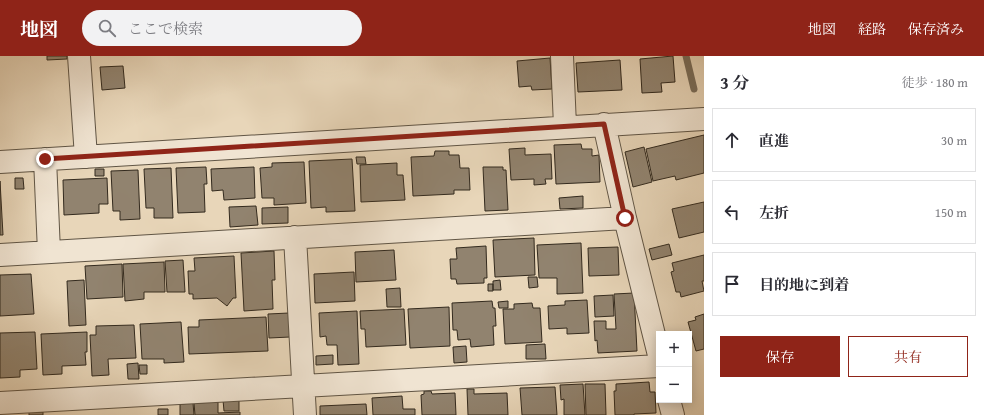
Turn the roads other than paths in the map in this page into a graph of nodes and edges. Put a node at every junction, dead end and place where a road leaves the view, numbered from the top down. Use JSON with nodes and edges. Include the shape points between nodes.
{"nodes":[{"id":1,"x":79,"y":56,"type":"edge"},
{"id":2,"x":562,"y":56,"type":"edge"},
{"id":3,"x":704,"y":119,"type":"edge"},
{"id":4,"x":604,"y":124,"type":"junction"},
{"id":5,"x":565,"y":126,"type":"junction"},
{"id":6,"x":86,"y":157,"type":"junction"},
{"id":7,"x":45,"y":159,"type":"junction"},
{"id":8,"x":0,"y":162,"type":"edge"},
{"id":9,"x":625,"y":218,"type":"junction"},
{"id":10,"x":295,"y":237,"type":"junction"},
{"id":11,"x":49,"y":252,"type":"junction"},
{"id":12,"x":0,"y":255,"type":"edge"},
{"id":13,"x":656,"y":343,"type":"edge"},
{"id":14,"x":656,"y":366,"type":"edge"},
{"id":15,"x":304,"y":385,"type":"junction"},
{"id":16,"x":670,"y":403,"type":"edge"},
{"id":17,"x":0,"y":404,"type":"edge"},
{"id":18,"x":305,"y":415,"type":"edge"},
{"id":19,"x":673,"y":415,"type":"edge"}],
"edges":[{"from":1,"to":6,"type":"street"},
{"from":2,"to":5,"type":"street"},
{"from":3,"to":4,"type":"street"},
{"from":4,"to":5,"type":"street"},
{"from":4,"to":9,"type":"street"},
{"from":5,"to":6,"type":"street"},
{"from":6,"to":7,"type":"street"},
{"from":7,"to":8,"type":"street"},
{"from":7,"to":11,"type":"street"},
{"from":9,"to":10,"type":"street"},
{"from":9,"to":13,"type":"street"},
{"from":10,"to":11,"type":"street"},
{"from":10,"to":15,"type":"street"},
{"from":11,"to":12,"type":"street"},
{"from":14,"to":15,"type":"street"},
{"from":15,"to":17,"type":"street"},
{"from":15,"to":18,"type":"street"},
{"from":16,"to":19,"type":"street"}]}
